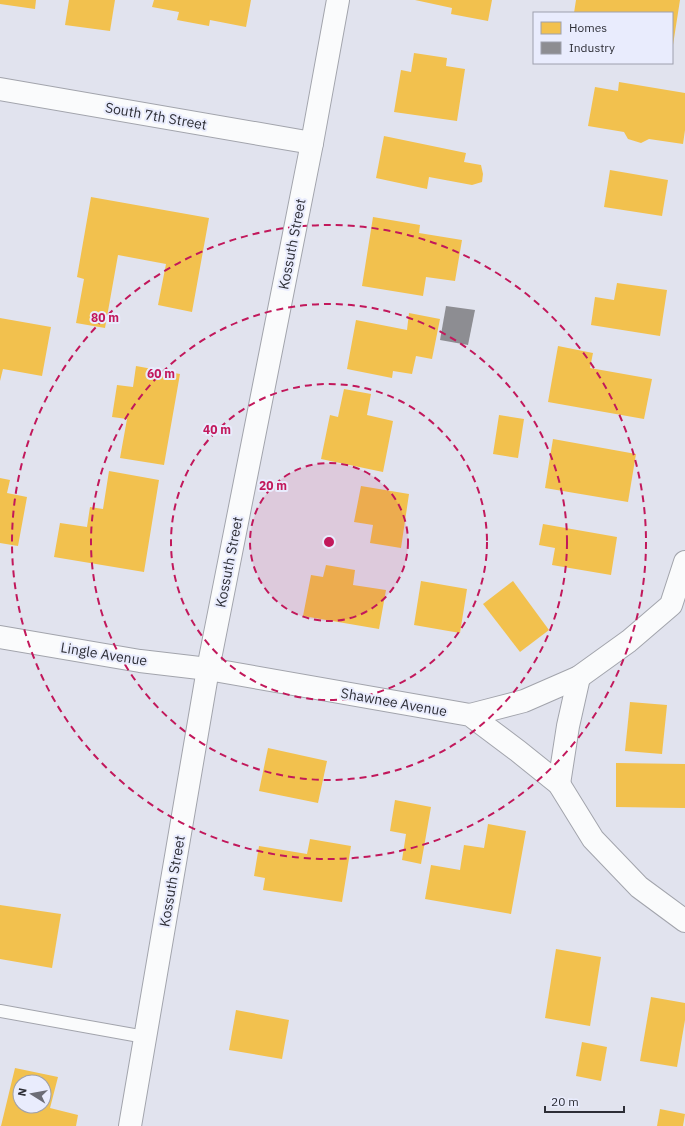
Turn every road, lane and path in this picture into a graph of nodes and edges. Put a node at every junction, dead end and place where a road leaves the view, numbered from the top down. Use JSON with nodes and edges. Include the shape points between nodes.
{"nodes":[{"id":1,"x":338,"y":0,"type":"edge"},
{"id":2,"x":0,"y":89,"type":"edge"},
{"id":3,"x":312,"y":144,"type":"junction"},
{"id":4,"x":685,"y":562,"type":"edge"},
{"id":5,"x":678,"y":603,"type":"edge"},
{"id":6,"x":0,"y":637,"type":"edge"},
{"id":7,"x":208,"y":669,"type":"junction"},
{"id":8,"x":579,"y":677,"type":"junction"},
{"id":9,"x":470,"y":715,"type":"junction"},
{"id":10,"x":559,"y":784,"type":"junction"},
{"id":11,"x":685,"y":921,"type":"edge"},
{"id":12,"x":0,"y":1011,"type":"edge"},
{"id":13,"x":145,"y":1037,"type":"junction"},
{"id":14,"x":130,"y":1126,"type":"edge"}],
"edges":[{"from":1,"to":3,"type":"street","name":"Kossuth Street"},
{"from":2,"to":3,"type":"street","name":"South 7th Street"},
{"from":3,"to":7,"type":"street","name":"Kossuth Street"},
{"from":4,"to":5,"type":"street"},
{"from":5,"to":8,"type":"street"},
{"from":6,"to":7,"type":"street","name":"Lingle Avenue","via":[[140,661]]},
{"from":7,"to":9,"type":"street","name":"Shawnee Avenue"},
{"from":7,"to":13,"type":"street","name":"Kossuth Street"},
{"from":8,"to":9,"type":"street","via":[[524,701]]},
{"from":8,"to":10,"type":"street"},
{"from":9,"to":10,"type":"street","name":"Shawnee Avenue"},
{"from":10,"to":11,"type":"street","name":"Shawnee Avenue","via":[[593,839],[639,887]]},
{"from":12,"to":13,"type":"lane"},
{"from":13,"to":14,"type":"street","name":"Kossuth Street"}]}
